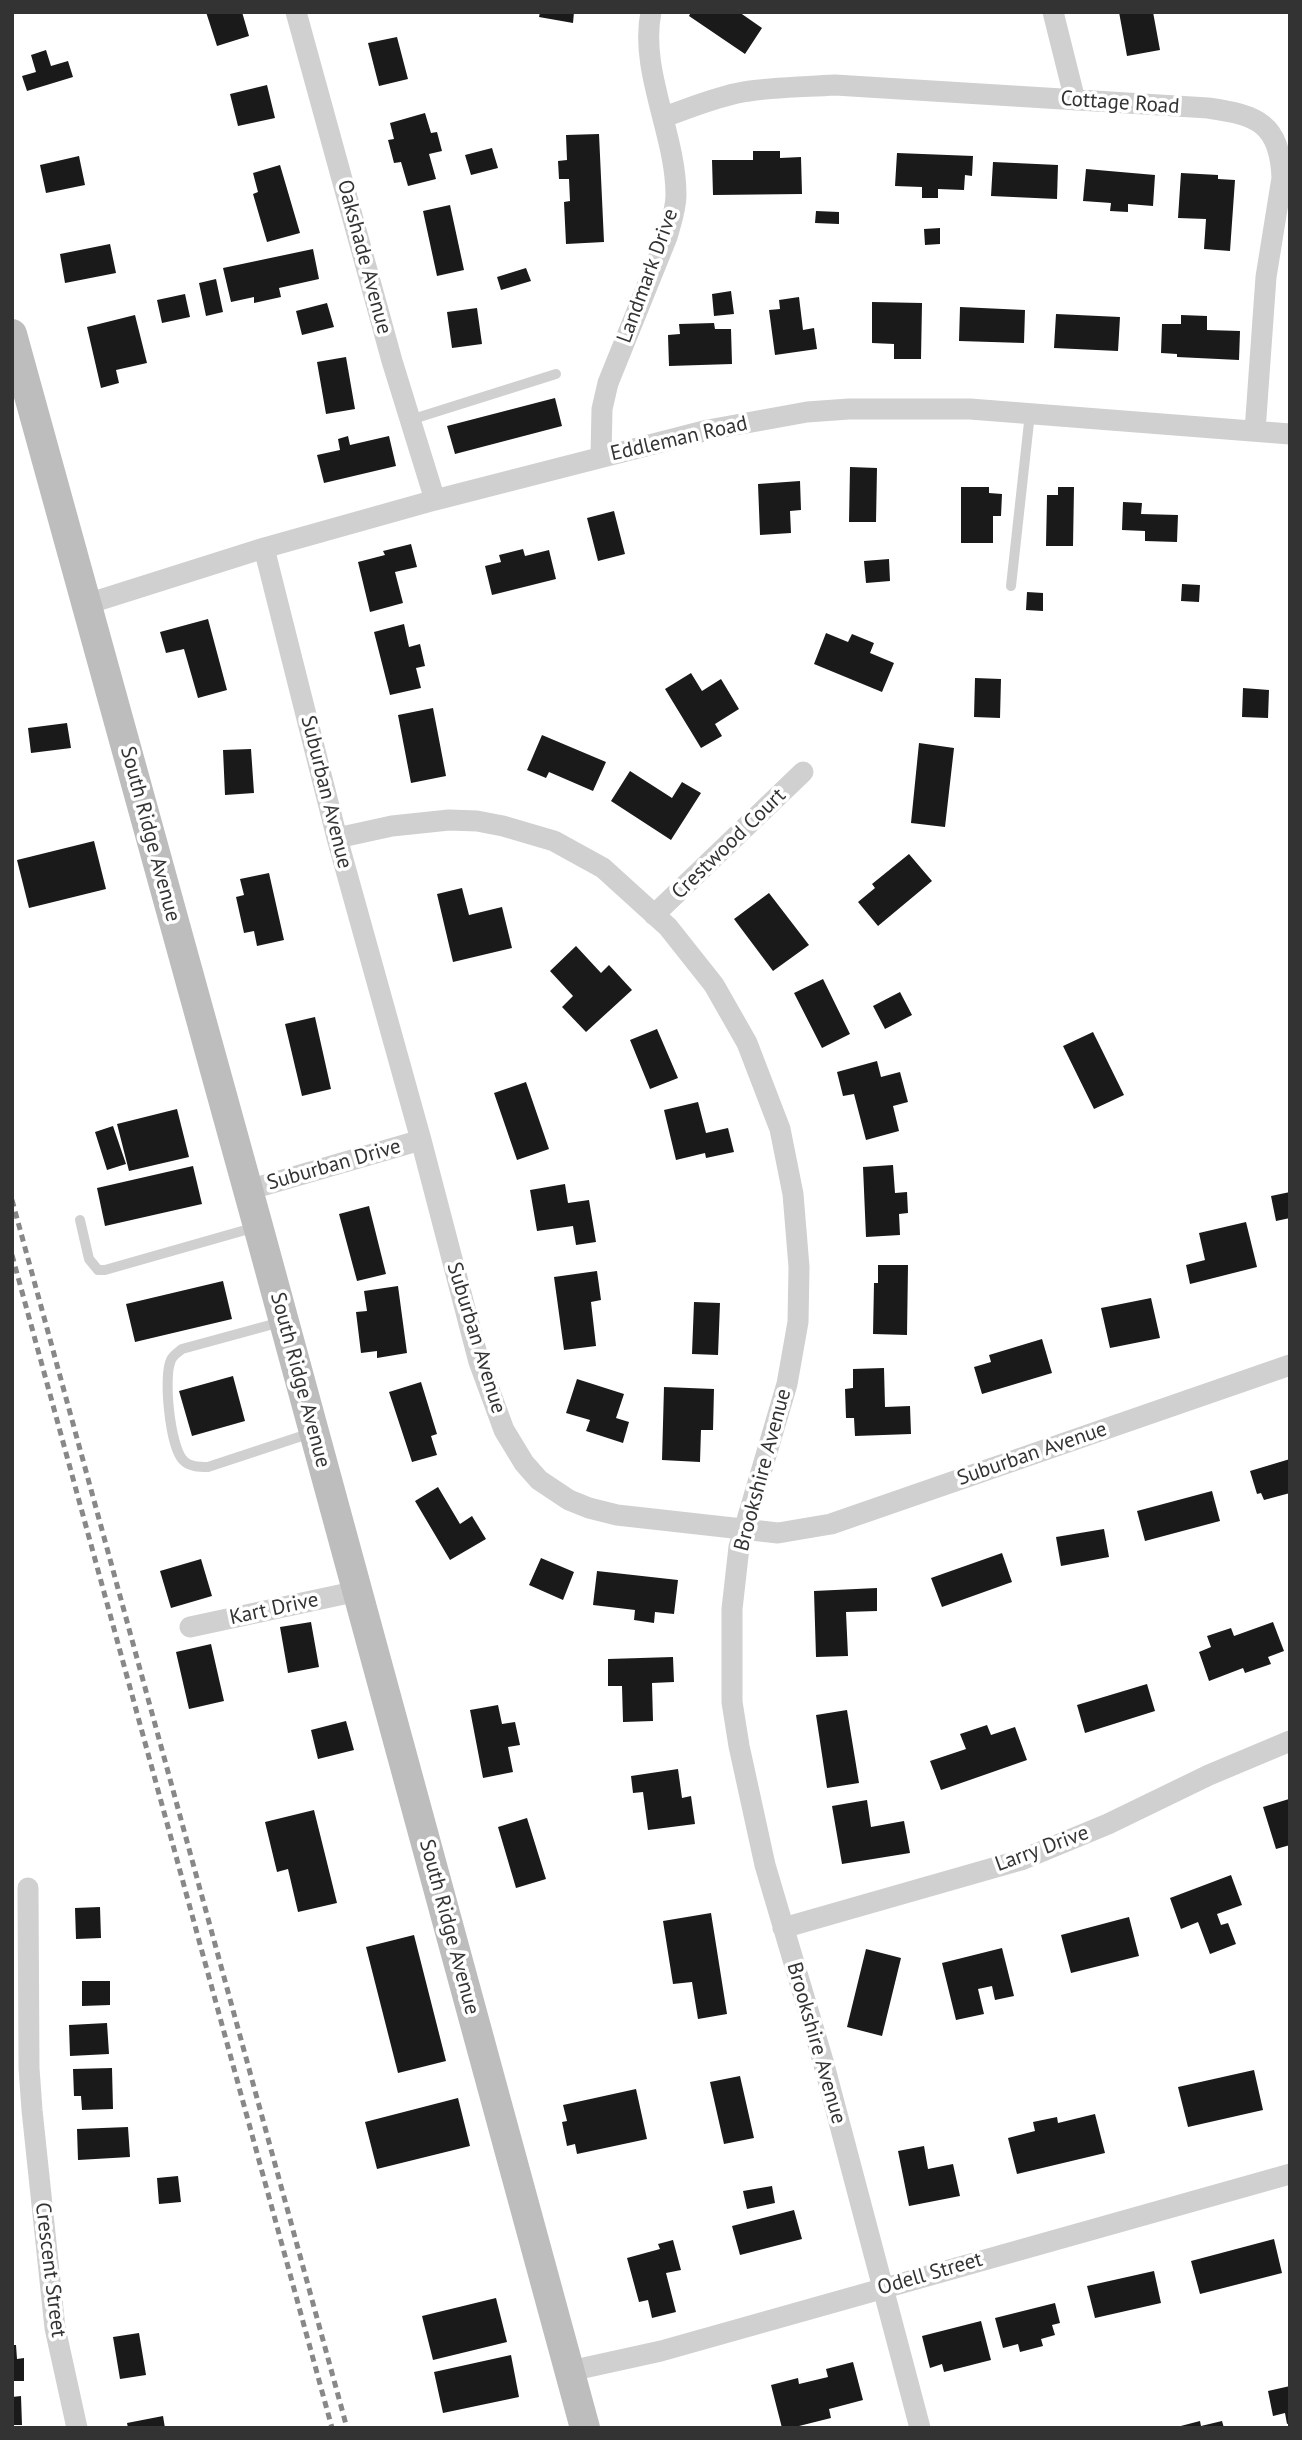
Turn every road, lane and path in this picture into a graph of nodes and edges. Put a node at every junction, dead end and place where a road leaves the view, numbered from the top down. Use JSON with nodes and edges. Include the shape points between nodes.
{"nodes":[{"id":1,"x":296,"y":12,"type":"edge"},
{"id":2,"x":651,"y":12,"type":"edge"},
{"id":3,"x":1053,"y":12,"type":"edge"},
{"id":4,"x":1075,"y":100,"type":"junction"},
{"id":5,"x":664,"y":117,"type":"junction"},
{"id":6,"x":12,"y":334,"type":"edge"},
{"id":7,"x":556,"y":374,"type":"dead end"},
{"id":8,"x":1030,"y":413,"type":"junction"},
{"id":9,"x":410,"y":420,"type":"junction"},
{"id":10,"x":1255,"y":431,"type":"junction"},
{"id":11,"x":1290,"y":434,"type":"edge"},
{"id":12,"x":601,"y":456,"type":"junction"},
{"id":13,"x":435,"y":500,"type":"junction"},
{"id":14,"x":264,"y":548,"type":"junction"},
{"id":15,"x":1011,"y":586,"type":"dead end"},
{"id":16,"x":87,"y":604,"type":"junction"},
{"id":17,"x":803,"y":772,"type":"dead end"},
{"id":18,"x":337,"y":838,"type":"junction"},
{"id":19,"x":654,"y":915,"type":"junction"},
{"id":20,"x":421,"y":1140,"type":"junction"},
{"id":21,"x":248,"y":1190,"type":"junction"},
{"id":22,"x":80,"y":1220,"type":"dead end"},
{"id":23,"x":258,"y":1226,"type":"junction"},
{"id":24,"x":284,"y":1321,"type":"junction"},
{"id":25,"x":1290,"y":1365,"type":"edge"},
{"id":26,"x":314,"y":1432,"type":"junction"},
{"id":27,"x":744,"y":1528,"type":"junction"},
{"id":28,"x":358,"y":1591,"type":"junction"},
{"id":29,"x":190,"y":1627,"type":"dead end"},
{"id":30,"x":1290,"y":1741,"type":"edge"},
{"id":31,"x":28,"y":1888,"type":"dead end"},
{"id":32,"x":783,"y":1928,"type":"junction"},
{"id":33,"x":12,"y":2080,"type":"edge"},
{"id":34,"x":32,"y":2110,"type":"junction"},
{"id":35,"x":1290,"y":2174,"type":"edge"},
{"id":36,"x":882,"y":2288,"type":"junction"},
{"id":37,"x":570,"y":2371,"type":"junction"},
{"id":38,"x":78,"y":2428,"type":"edge"},
{"id":39,"x":586,"y":2428,"type":"edge"},
{"id":40,"x":920,"y":2428,"type":"edge"}],
"edges":[{"from":1,"to":9,"type":"street","name":"Oakshade Avenue"},
{"from":2,"to":5,"type":"street","name":"Landmark Drive","via":[[652,68]]},
{"from":3,"to":4,"type":"street"},
{"from":4,"to":5,"type":"street","name":"Cottage Road","via":[[825,86],[743,92]]},
{"from":4,"to":10,"type":"street","name":"Cottage Road","via":[[1231,112],[1256,120],[1275,137],[1282,178],[1266,277]]},
{"from":5,"to":12,"type":"street","name":"Landmark Drive","via":[[673,153],[674,214],[608,383]]},
{"from":6,"to":16,"type":"street","name":"South Ridge Avenue"},
{"from":7,"to":9,"type":"lane"},
{"from":8,"to":10,"type":"street","name":"Eddleman Road"},
{"from":8,"to":12,"type":"street","name":"Eddleman Road","via":[[957,409],[807,412]]},
{"from":8,"to":15,"type":"lane"},
{"from":9,"to":13,"type":"street","name":"Oakshade Avenue"},
{"from":10,"to":11,"type":"street","name":"Eddleman Road"},
{"from":12,"to":13,"type":"street","name":"Eddleman Road"},
{"from":13,"to":14,"type":"street","name":"Eddleman Road"},
{"from":14,"to":16,"type":"street","name":"Eddleman Road"},
{"from":14,"to":18,"type":"street","name":"Suburban Avenue"},
{"from":16,"to":21,"type":"street","name":"South Ridge Avenue"},
{"from":17,"to":19,"type":"street","name":"Crestwood Court"},
{"from":18,"to":19,"type":"street","name":"Brookshire Avenue","via":[[449,820],[503,826],[554,841],[603,868]]},
{"from":18,"to":20,"type":"street","name":"Suburban Avenue"},
{"from":19,"to":27,"type":"street","name":"Brookshire Avenue","via":[[714,985],[747,1043],[780,1129],[793,1194],[798,1322],[787,1384]]},
{"from":20,"to":21,"type":"street","name":"Suburban Drive"},
{"from":20,"to":27,"type":"street","name":"Suburban Avenue","via":[[479,1362],[504,1430],[524,1464],[539,1480],[589,1508]]},
{"from":21,"to":23,"type":"street","name":"South Ridge Avenue"},
{"from":22,"to":23,"type":"lane","via":[[89,1259],[98,1270]]},
{"from":23,"to":24,"type":"street","name":"South Ridge Avenue"},
{"from":24,"to":26,"type":"street","name":"South Ridge Avenue"},
{"from":24,"to":26,"type":"lane","via":[[182,1349],[172,1356],[168,1380],[175,1446],[184,1462],[208,1466]]},
{"from":25,"to":27,"type":"street","name":"Suburban Avenue","via":[[831,1524],[778,1533]]},
{"from":26,"to":28,"type":"street","name":"South Ridge Avenue"},
{"from":27,"to":32,"type":"street","name":"Brookshire Avenue","via":[[732,1609],[732,1702],[738,1746]]},
{"from":28,"to":29,"type":"street","name":"Kart Drive"},
{"from":28,"to":37,"type":"street","name":"South Ridge Avenue"},
{"from":30,"to":32,"type":"street","name":"Larry Drive","via":[[1021,1860]]},
{"from":31,"to":34,"type":"street","name":"Crescent Street"},
{"from":32,"to":36,"type":"street","name":"Brookshire Avenue"},
{"from":33,"to":34,"type":"street","name":"Crescent Street"},
{"from":34,"to":38,"type":"street","name":"Crescent Street","via":[[55,2328]]},
{"from":35,"to":36,"type":"street","name":"Odell Street"},
{"from":36,"to":37,"type":"street","name":"Odell Street","via":[[661,2351]]},
{"from":36,"to":40,"type":"street","name":"Brookshire Avenue"},
{"from":37,"to":39,"type":"street","name":"South Ridge Avenue"}]}
